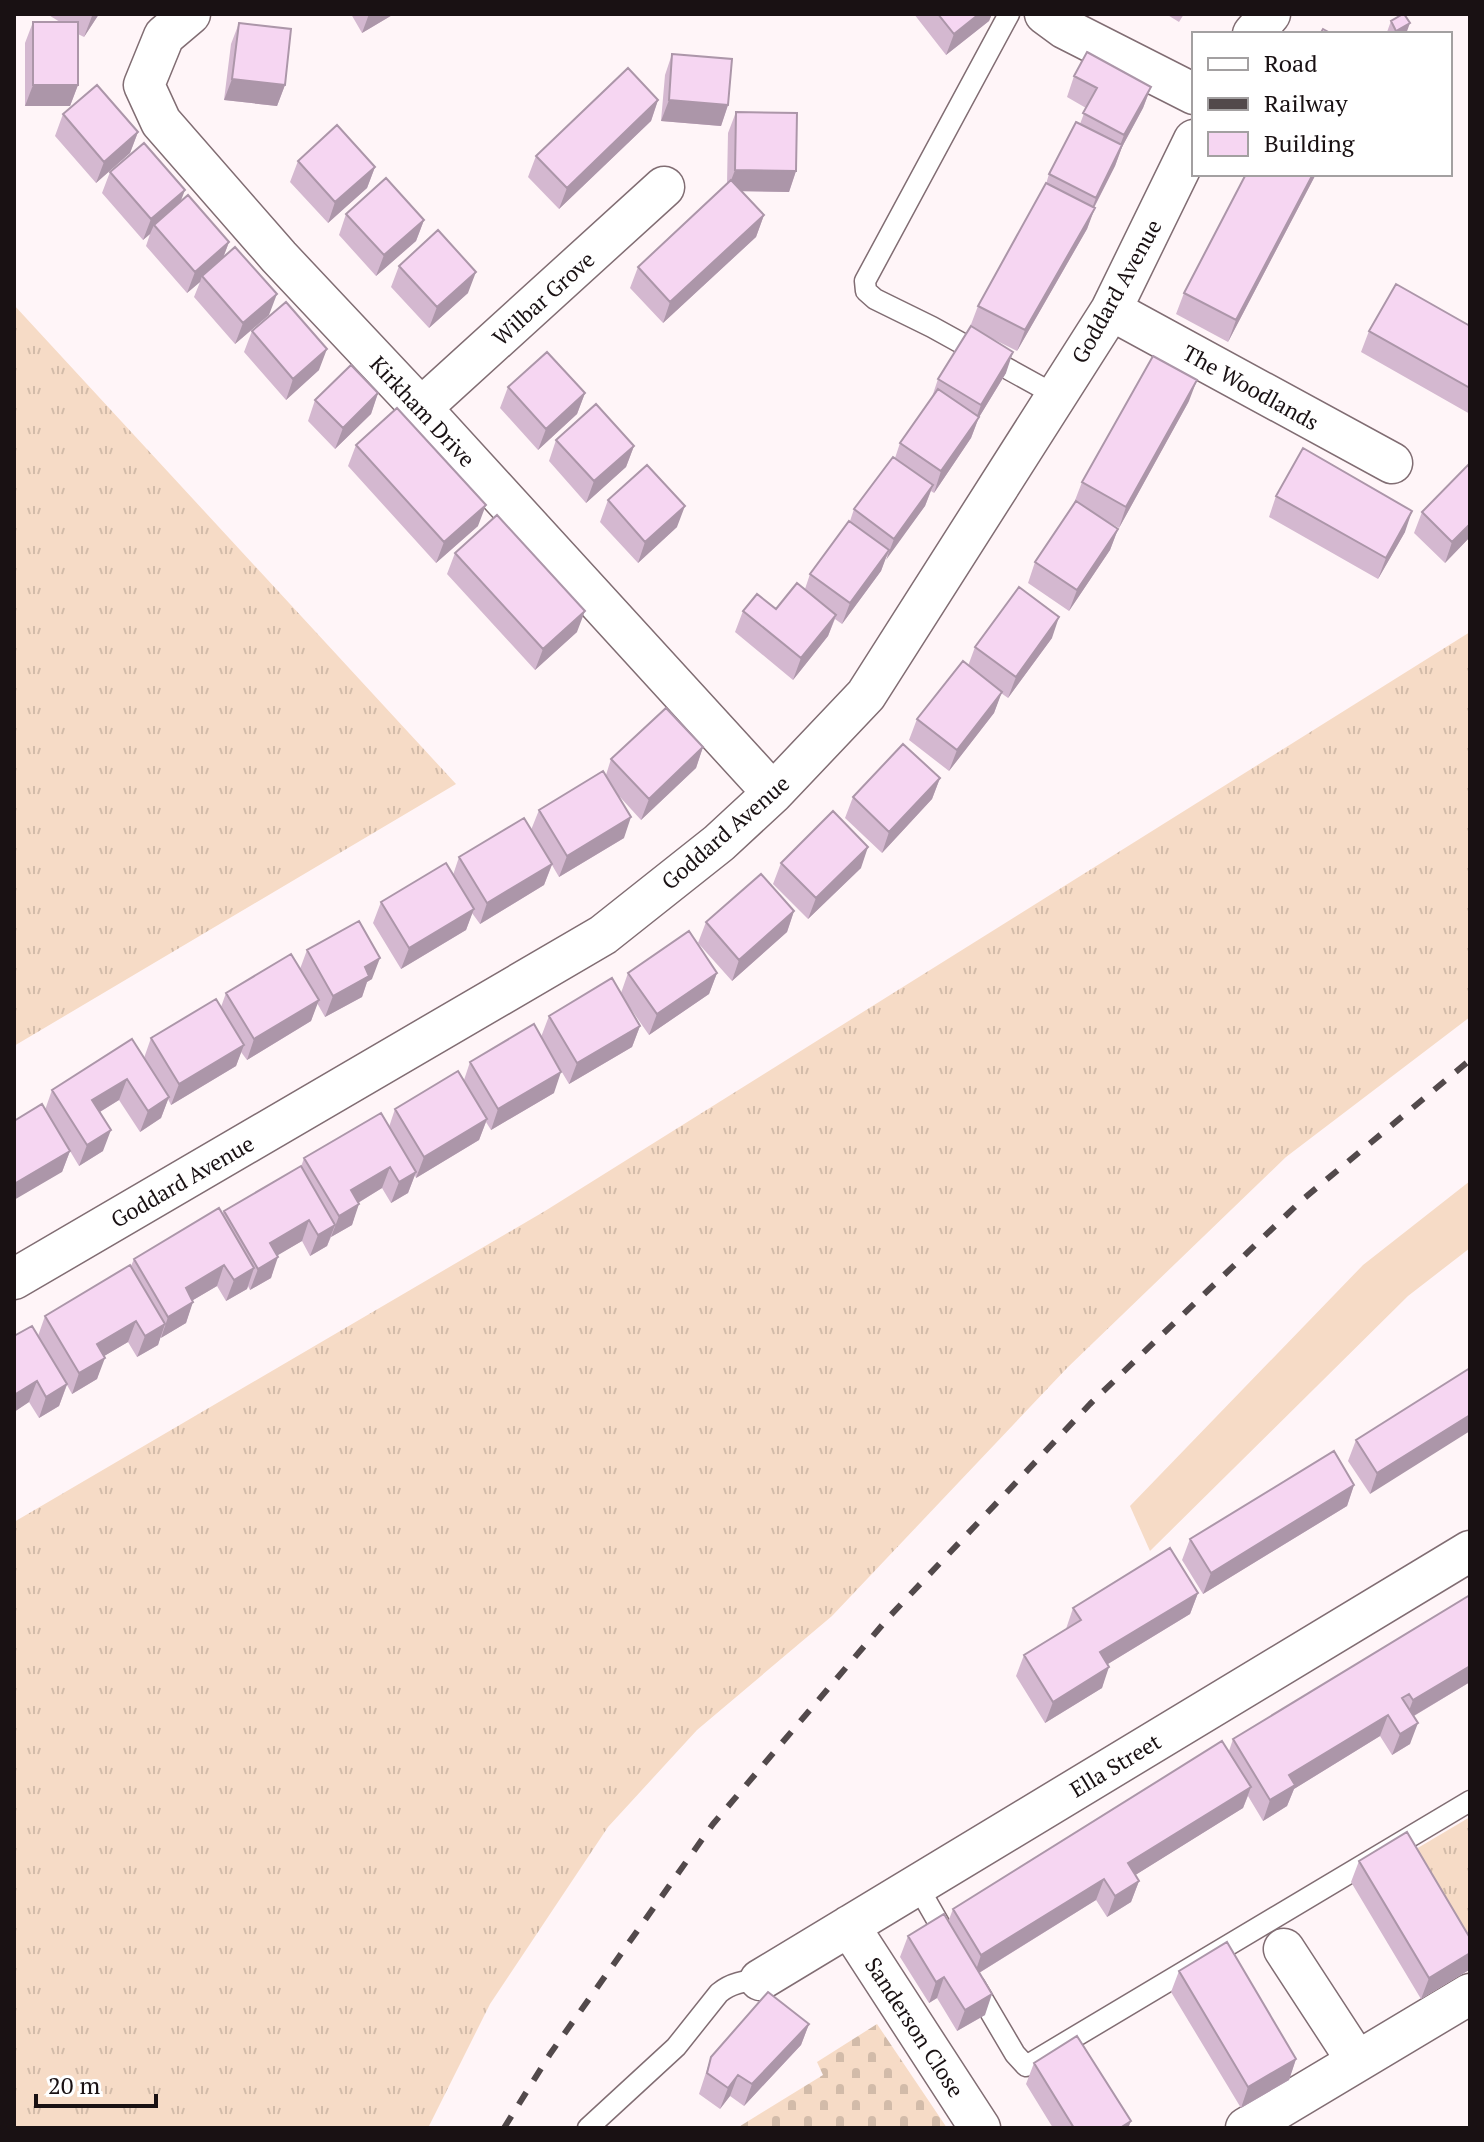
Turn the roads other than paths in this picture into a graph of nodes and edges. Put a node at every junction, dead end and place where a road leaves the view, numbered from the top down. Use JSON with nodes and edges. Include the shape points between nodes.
{"nodes":[{"id":1,"x":190,"y":14,"type":"edge"},
{"id":2,"x":1009,"y":14,"type":"edge"},
{"id":3,"x":1045,"y":14,"type":"edge"},
{"id":4,"x":1270,"y":14,"type":"edge"},
{"id":5,"x":1255,"y":32,"type":"edge"},
{"id":6,"x":1192,"y":93,"type":"edge"},
{"id":7,"x":1192,"y":144,"type":"edge"},
{"id":8,"x":664,"y":187,"type":"dead end"},
{"id":9,"x":1111,"y":310,"type":"junction"},
{"id":10,"x":1057,"y":396,"type":"junction"},
{"id":11,"x":421,"y":408,"type":"junction"},
{"id":12,"x":1392,"y":463,"type":"dead end"},
{"id":13,"x":773,"y":793,"type":"junction"},
{"id":14,"x":14,"y":1279,"type":"edge"},
{"id":15,"x":1470,"y":1551,"type":"edge"},
{"id":16,"x":1470,"y":1801,"type":"edge"},
{"id":17,"x":917,"y":1885,"type":"junction"},
{"id":18,"x":849,"y":1926,"type":"junction"},
{"id":19,"x":1284,"y":1949,"type":"dead end"},
{"id":20,"x":760,"y":1980,"type":"joint"},
{"id":21,"x":1470,"y":1994,"type":"edge"},
{"id":22,"x":1357,"y":2061,"type":"junction"},
{"id":23,"x":588,"y":2128,"type":"edge"},
{"id":24,"x":980,"y":2128,"type":"edge"},
{"id":25,"x":1246,"y":2128,"type":"edge"}],
"edges":[{"from":1,"to":11,"type":"street","name":"Kirkham Drive","via":[[164,36],[144,85],[161,122]]},
{"from":2,"to":10,"type":"lane","via":[[901,210],[865,281],[866,291]]},
{"from":3,"to":6,"type":"street"},
{"from":4,"to":5,"type":"street"},
{"from":7,"to":9,"type":"street","name":"Goddard Avenue"},
{"from":8,"to":11,"type":"street","name":"Wilbar Grove"},
{"from":9,"to":10,"type":"street","name":"Goddard Avenue"},
{"from":9,"to":12,"type":"street","name":"The Woodlands"},
{"from":10,"to":13,"type":"street","name":"Goddard Avenue","via":[[866,695]]},
{"from":11,"to":13,"type":"street","name":"Kirkham Drive"},
{"from":13,"to":14,"type":"street","name":"Goddard Avenue","via":[[603,935]]},
{"from":15,"to":17,"type":"street","name":"Ella Street"},
{"from":16,"to":17,"type":"lane","via":[[1026,2066]]},
{"from":17,"to":18,"type":"street","name":"Ella Street"},
{"from":18,"to":20,"type":"street","name":"Ella Street"},
{"from":18,"to":24,"type":"street","name":"Sanderson Close"},
{"from":19,"to":22,"type":"street"},
{"from":20,"to":23,"type":"lane","via":[[727,1986],[676,2047]]},
{"from":21,"to":22,"type":"street"},
{"from":22,"to":25,"type":"street"}]}
